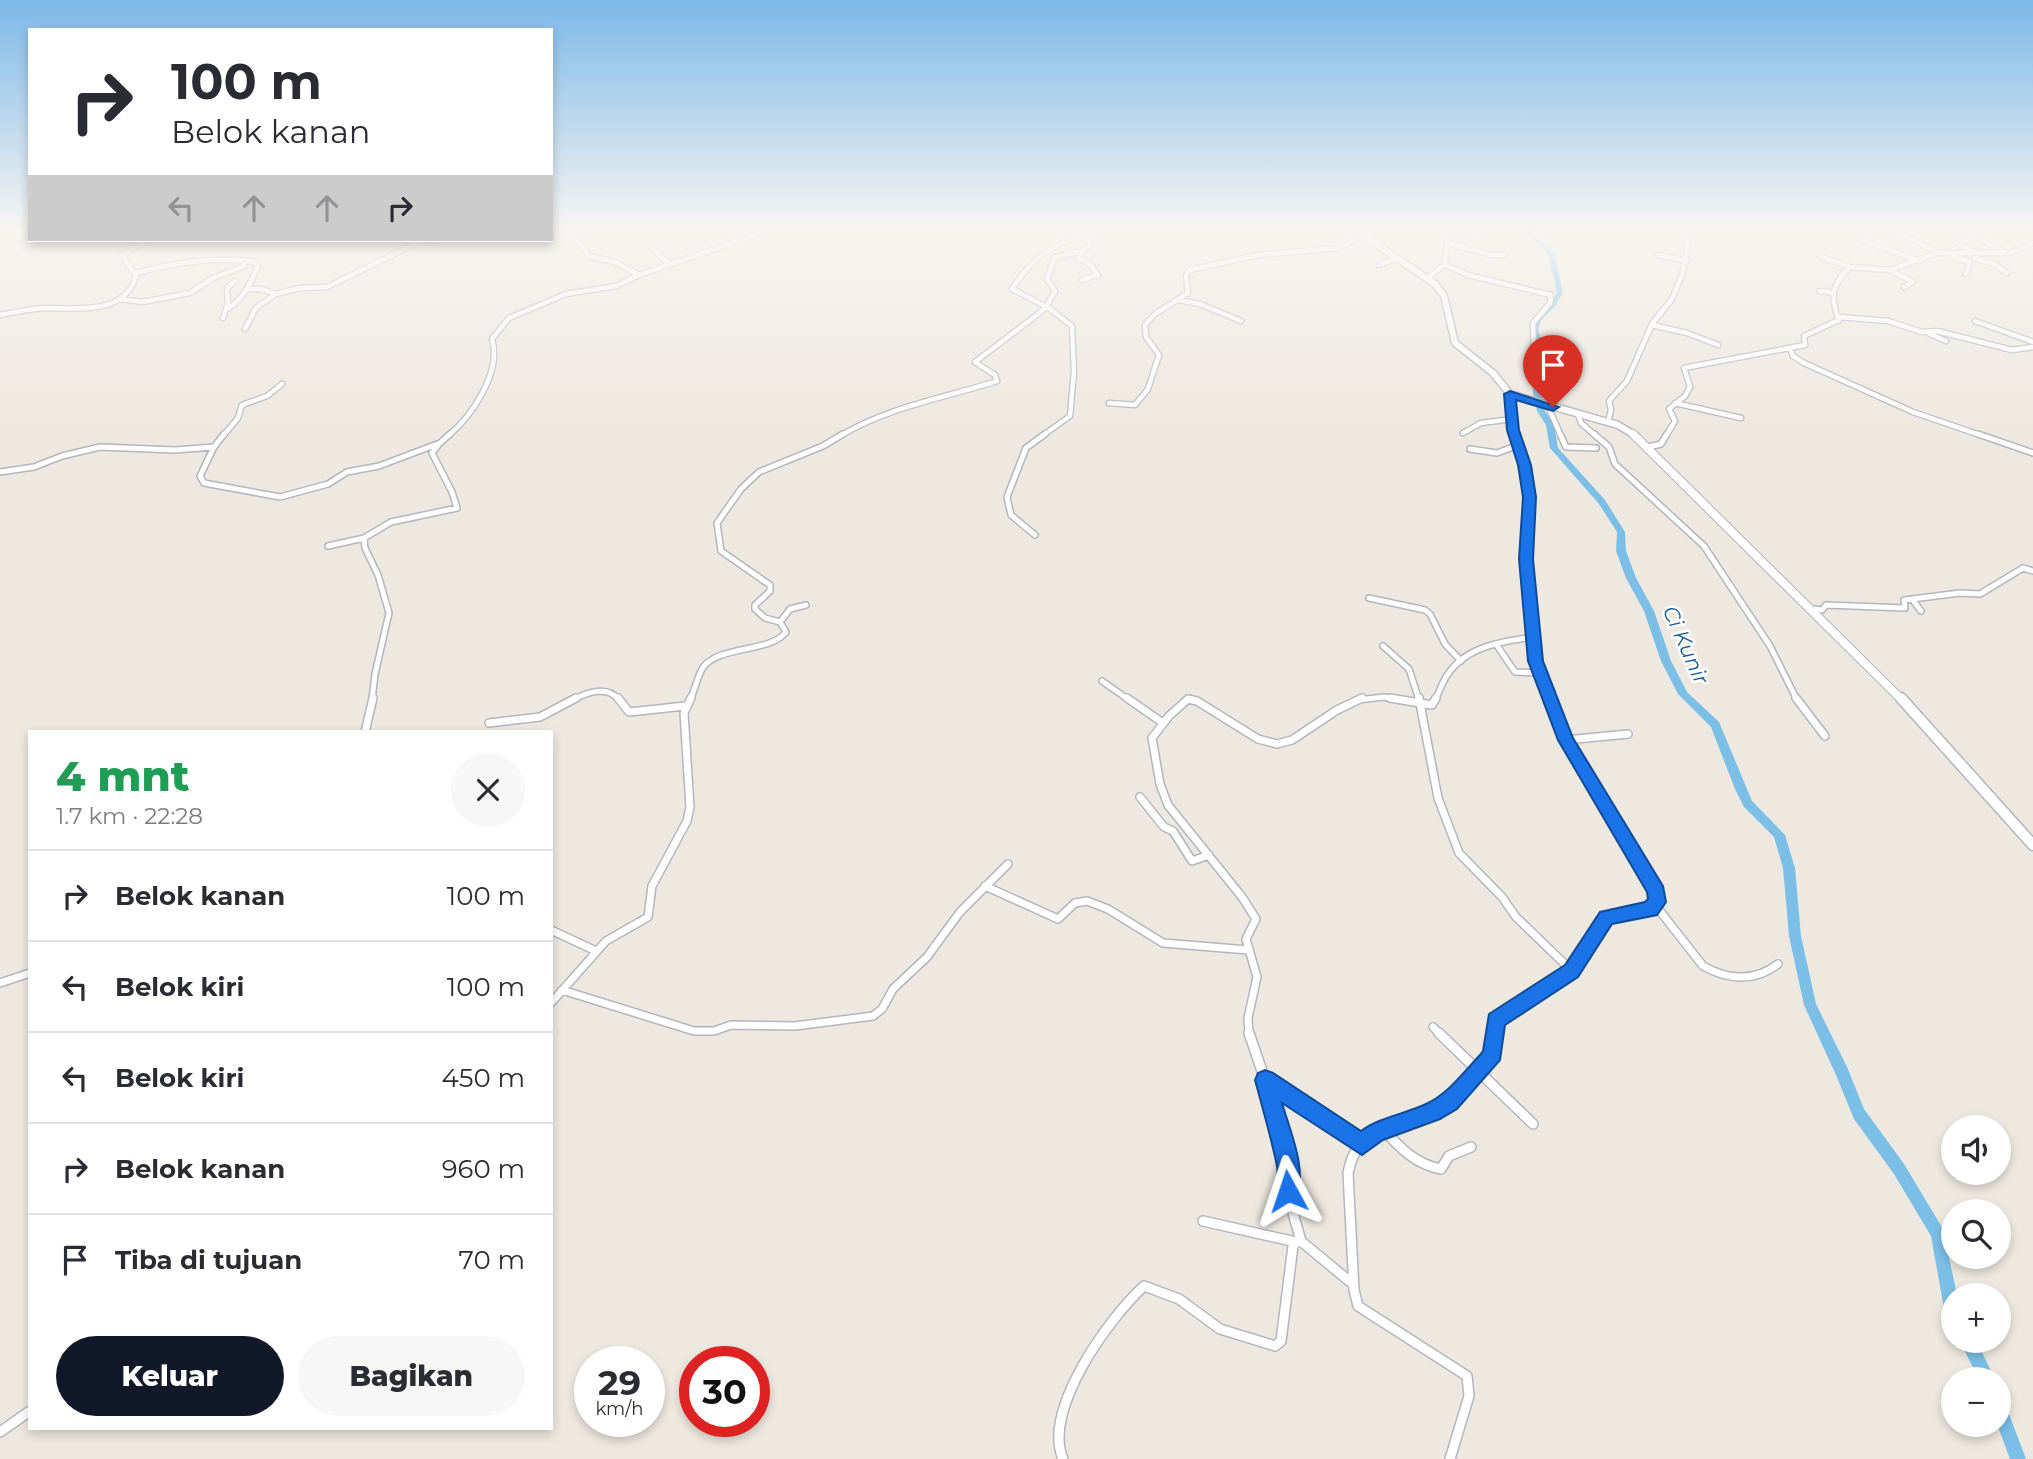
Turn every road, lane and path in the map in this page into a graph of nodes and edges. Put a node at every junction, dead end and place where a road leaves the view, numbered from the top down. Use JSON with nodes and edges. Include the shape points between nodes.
{"nodes":[{"id":1,"x":122,"y":296,"type":"edge"},
{"id":2,"x":172,"y":296,"type":"edge"},
{"id":3,"x":230,"y":296,"type":"edge"},
{"id":4,"x":241,"y":296,"type":"edge"},
{"id":5,"x":271,"y":296,"type":"edge"},
{"id":6,"x":561,"y":296,"type":"edge"},
{"id":7,"x":1022,"y":296,"type":"edge"},
{"id":8,"x":1051,"y":296,"type":"edge"},
{"id":9,"x":1183,"y":296,"type":"edge"},
{"id":10,"x":1444,"y":296,"type":"edge"},
{"id":11,"x":1551,"y":296,"type":"edge"},
{"id":12,"x":1673,"y":296,"type":"edge"},
{"id":13,"x":1833,"y":296,"type":"edge"},
{"id":14,"x":120,"y":299,"type":"junction"},
{"id":15,"x":1178,"y":300,"type":"junction"},
{"id":16,"x":229,"y":308,"type":"junction"},
{"id":17,"x":1044,"y":308,"type":"junction"},
{"id":18,"x":0,"y":315,"type":"edge"},
{"id":19,"x":1839,"y":317,"type":"junction"},
{"id":20,"x":223,"y":318,"type":"dead end"},
{"id":21,"x":1241,"y":321,"type":"dead end"},
{"id":22,"x":1975,"y":321,"type":"dead end"},
{"id":23,"x":1651,"y":325,"type":"junction"},
{"id":24,"x":245,"y":329,"type":"dead end"},
{"id":25,"x":1927,"y":333,"type":"junction"},
{"id":26,"x":1946,"y":341,"type":"dead end"},
{"id":27,"x":2033,"y":344,"type":"edge"},
{"id":28,"x":1718,"y":345,"type":"dead end"},
{"id":29,"x":1790,"y":349,"type":"junction"},
{"id":30,"x":1534,"y":356,"type":"dead end"},
{"id":31,"x":282,"y":384,"type":"dead end"},
{"id":32,"x":1510,"y":394,"type":"junction"},
{"id":33,"x":1675,"y":402,"type":"junction"},
{"id":34,"x":1109,"y":403,"type":"dead end"},
{"id":35,"x":1546,"y":406,"type":"junction"},
{"id":36,"x":1578,"y":414,"type":"junction"},
{"id":37,"x":1741,"y":418,"type":"dead end"},
{"id":38,"x":1512,"y":419,"type":"junction"},
{"id":39,"x":1608,"y":422,"type":"junction"},
{"id":40,"x":1463,"y":433,"type":"dead end"},
{"id":41,"x":440,"y":443,"type":"junction"},
{"id":42,"x":1516,"y":446,"type":"junction"},
{"id":43,"x":214,"y":447,"type":"junction"},
{"id":44,"x":1648,"y":447,"type":"junction"},
{"id":45,"x":1596,"y":448,"type":"dead end"},
{"id":46,"x":1470,"y":449,"type":"dead end"},
{"id":47,"x":2033,"y":453,"type":"edge"},
{"id":48,"x":0,"y":472,"type":"edge"},
{"id":49,"x":1035,"y":535,"type":"dead end"},
{"id":50,"x":364,"y":538,"type":"junction"},
{"id":51,"x":328,"y":545,"type":"dead end"},
{"id":52,"x":2033,"y":571,"type":"edge"},
{"id":53,"x":1369,"y":598,"type":"dead end"},
{"id":54,"x":1912,"y":599,"type":"junction"},
{"id":55,"x":806,"y":605,"type":"dead end"},
{"id":56,"x":1814,"y":609,"type":"junction"},
{"id":57,"x":1921,"y":611,"type":"dead end"},
{"id":58,"x":780,"y":622,"type":"junction"},
{"id":59,"x":1533,"y":637,"type":"junction"},
{"id":60,"x":1496,"y":644,"type":"junction"},
{"id":61,"x":1383,"y":646,"type":"dead end"},
{"id":62,"x":1461,"y":661,"type":"junction"},
{"id":63,"x":1539,"y":673,"type":"junction"},
{"id":64,"x":1102,"y":681,"type":"dead end"},
{"id":65,"x":1420,"y":705,"type":"junction"},
{"id":66,"x":685,"y":706,"type":"junction"},
{"id":67,"x":489,"y":723,"type":"dead end"},
{"id":68,"x":1163,"y":723,"type":"junction"},
{"id":69,"x":365,"y":730,"type":"edge"},
{"id":70,"x":1628,"y":734,"type":"dead end"},
{"id":71,"x":1825,"y":736,"type":"dead end"},
{"id":72,"x":1566,"y":740,"type":"junction"},
{"id":73,"x":1140,"y":797,"type":"dead end"},
{"id":74,"x":2033,"y":845,"type":"edge"},
{"id":75,"x":1209,"y":855,"type":"junction"},
{"id":76,"x":1008,"y":864,"type":"dead end"},
{"id":77,"x":985,"y":886,"type":"junction"},
{"id":78,"x":1656,"y":906,"type":"junction"},
{"id":79,"x":553,"y":931,"type":"edge"},
{"id":80,"x":1248,"y":950,"type":"junction"},
{"id":81,"x":596,"y":951,"type":"junction"},
{"id":82,"x":1778,"y":964,"type":"dead end"},
{"id":83,"x":1572,"y":971,"type":"junction"},
{"id":84,"x":28,"y":974,"type":"edge"},
{"id":85,"x":0,"y":983,"type":"edge"},
{"id":86,"x":562,"y":990,"type":"junction"},
{"id":87,"x":553,"y":1001,"type":"edge"},
{"id":88,"x":1433,"y":1027,"type":"dead end"},
{"id":89,"x":1480,"y":1072,"type":"junction"},
{"id":90,"x":1265,"y":1080,"type":"junction"},
{"id":91,"x":1533,"y":1124,"type":"dead end"},
{"id":92,"x":1383,"y":1129,"type":"junction"},
{"id":93,"x":1362,"y":1144,"type":"junction"},
{"id":94,"x":1471,"y":1147,"type":"dead end"},
{"id":95,"x":1203,"y":1221,"type":"dead end"},
{"id":96,"x":1299,"y":1242,"type":"junction"},
{"id":97,"x":1354,"y":1285,"type":"junction"},
{"id":98,"x":28,"y":1412,"type":"edge"},
{"id":99,"x":0,"y":1432,"type":"edge"},
{"id":100,"x":1063,"y":1459,"type":"edge"},
{"id":101,"x":1450,"y":1459,"type":"edge"}],
"edges":[{"from":1,"to":14,"type":"street"},
{"from":2,"to":14,"type":"street","via":[[142,302]]},
{"from":3,"to":16,"type":"street"},
{"from":4,"to":16,"type":"street"},
{"from":5,"to":24,"type":"street"},
{"from":6,"to":41,"type":"street","via":[[505,320],[492,339],[492,364],[478,403]]},
{"from":7,"to":17,"type":"street"},
{"from":8,"to":17,"type":"street"},
{"from":9,"to":15,"type":"street"},
{"from":10,"to":32,"type":"street","via":[[1455,343],[1493,373]]},
{"from":11,"to":30,"type":"street","via":[[1533,323]]},
{"from":12,"to":23,"type":"street"},
{"from":13,"to":19,"type":"street","via":[[1832,305]]},
{"from":14,"to":18,"type":"street","via":[[89,309],[33,309]]},
{"from":15,"to":21,"type":"street"},
{"from":15,"to":34,"type":"street","via":[[1145,325],[1145,334],[1159,355],[1143,397],[1134,405]]},
{"from":16,"to":20,"type":"street"},
{"from":17,"to":49,"type":"street","via":[[1072,326],[1075,383],[1070,416],[1026,449],[1007,497],[1011,514]]},
{"from":17,"to":58,"type":"street","via":[[975,362],[996,375],[997,381],[867,420],[823,446],[767,467],[741,489],[716,526],[721,551],[770,585],[770,591],[754,607],[765,618]]},
{"from":19,"to":25,"type":"street","via":[[1889,322]]},
{"from":19,"to":29,"type":"street","via":[[1806,334],[1805,345]]},
{"from":22,"to":27,"type":"street"},
{"from":23,"to":28,"type":"street"},
{"from":23,"to":39,"type":"street","via":[[1627,381],[1609,401]]},
{"from":25,"to":26,"type":"street"},
{"from":25,"to":27,"type":"street","via":[[1937,331],[2012,350]]},
{"from":29,"to":33,"type":"street","via":[[1690,366],[1682,370],[1690,387],[1685,397]]},
{"from":29,"to":47,"type":"street","via":[[1800,361],[1902,408]]},
{"from":31,"to":43,"type":"street","via":[[267,396],[242,405],[237,420]]},
{"from":32,"to":35,"type":"street"},
{"from":32,"to":38,"type":"street"},
{"from":33,"to":37,"type":"street"},
{"from":33,"to":44,"type":"street","via":[[1669,410],[1675,421],[1661,444]]},
{"from":35,"to":36,"type":"street"},
{"from":35,"to":45,"type":"street","via":[[1565,446]]},
{"from":36,"to":39,"type":"street"},
{"from":36,"to":71,"type":"street","via":[[1581,423],[1609,447],[1615,464],[1704,546],[1770,646],[1796,698]]},
{"from":38,"to":40,"type":"street","via":[[1480,423]]},
{"from":38,"to":42,"type":"street"},
{"from":39,"to":44,"type":"street","via":[[1625,428]]},
{"from":41,"to":43,"type":"street","via":[[280,497],[202,482],[201,471]]},
{"from":41,"to":50,"type":"street","via":[[432,458],[448,482],[457,508],[391,522]]},
{"from":42,"to":46,"type":"street","via":[[1497,453]]},
{"from":42,"to":59,"type":"street","via":[[1529,497],[1526,559]]},
{"from":43,"to":48,"type":"street","via":[[100,447]]},
{"from":44,"to":56,"type":"street"},
{"from":50,"to":51,"type":"street"},
{"from":50,"to":69,"type":"street","via":[[389,613]]},
{"from":52,"to":54,"type":"street","via":[[2023,568],[1980,594]]},
{"from":53,"to":62,"type":"street","via":[[1425,610]]},
{"from":54,"to":56,"type":"street","via":[[1903,601],[1905,608],[1826,605]]},
{"from":54,"to":57,"type":"street"},
{"from":55,"to":58,"type":"street","via":[[790,609]]},
{"from":56,"to":74,"type":"street","via":[[1925,723]]},
{"from":58,"to":66,"type":"street","via":[[786,632],[780,640],[727,653],[703,667]]},
{"from":59,"to":60,"type":"street"},
{"from":59,"to":63,"type":"street"},
{"from":60,"to":62,"type":"street"},
{"from":60,"to":63,"type":"street","via":[[1515,672]]},
{"from":61,"to":65,"type":"street","via":[[1409,669]]},
{"from":62,"to":65,"type":"street","via":[[1448,673],[1434,704]]},
{"from":63,"to":72,"type":"street"},
{"from":64,"to":68,"type":"street"},
{"from":65,"to":68,"type":"street","via":[[1384,697],[1362,698],[1292,740],[1277,744],[1258,739],[1192,700],[1180,704]]},
{"from":65,"to":83,"type":"street","via":[[1438,798],[1459,853]]},
{"from":66,"to":67,"type":"street","via":[[629,712],[615,694],[597,691],[541,717]]},
{"from":66,"to":81,"type":"street","via":[[690,807],[684,831],[652,886],[648,917]]},
{"from":68,"to":75,"type":"street","via":[[1151,744],[1164,798]]},
{"from":70,"to":72,"type":"street"},
{"from":72,"to":78,"type":"street","via":[[1656,891]]},
{"from":73,"to":75,"type":"street","via":[[1164,827],[1173,831],[1192,861]]},
{"from":75,"to":80,"type":"street","via":[[1256,919],[1246,939]]},
{"from":76,"to":77,"type":"street"},
{"from":77,"to":80,"type":"street","via":[[1060,919],[1079,901],[1092,901],[1163,943]]},
{"from":77,"to":86,"type":"street","via":[[927,957],[892,989],[882,1009],[870,1016],[795,1026],[731,1025],[694,1031]]},
{"from":78,"to":82,"type":"street","via":[[1713,973],[1750,977]]},
{"from":78,"to":83,"type":"street","via":[[1606,917]]},
{"from":79,"to":81,"type":"street"},
{"from":80,"to":90,"type":"street","via":[[1257,977],[1249,1007],[1249,1035]]},
{"from":81,"to":86,"type":"street"},
{"from":83,"to":89,"type":"street","via":[[1496,1020],[1493,1053]]},
{"from":84,"to":85,"type":"street"},
{"from":86,"to":87,"type":"street"},
{"from":88,"to":89,"type":"street"},
{"from":89,"to":91,"type":"street"},
{"from":89,"to":92,"type":"street","via":[[1432,1112]]},
{"from":90,"to":93,"type":"street"},
{"from":90,"to":96,"type":"street","via":[[1282,1138]]},
{"from":92,"to":93,"type":"street"},
{"from":92,"to":94,"type":"street","via":[[1413,1160],[1441,1170],[1449,1156]]},
{"from":93,"to":97,"type":"street","via":[[1354,1151],[1348,1171]]},
{"from":95,"to":96,"type":"street"},
{"from":96,"to":97,"type":"street"},
{"from":96,"to":100,"type":"street","via":[[1293,1246],[1277,1346],[1220,1329],[1171,1294],[1148,1286],[1139,1290],[1114,1320],[1070,1393],[1057,1432]]},
{"from":97,"to":101,"type":"street","via":[[1355,1300],[1363,1311],[1467,1376],[1470,1392]]},
{"from":98,"to":99,"type":"street"}]}
